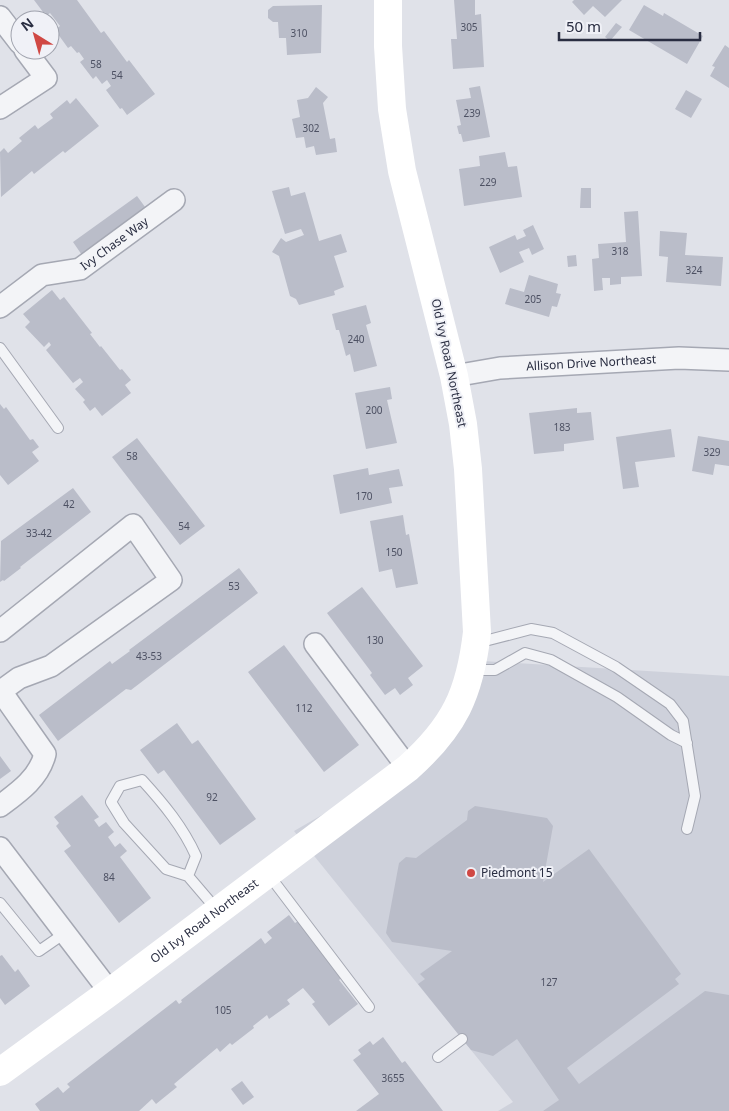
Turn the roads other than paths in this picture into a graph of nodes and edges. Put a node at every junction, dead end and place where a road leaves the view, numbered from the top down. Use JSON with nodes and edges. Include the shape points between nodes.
{"nodes":[{"id":1,"x":388,"y":0,"type":"edge"},
{"id":2,"x":0,"y":17,"type":"edge"},
{"id":3,"x":10,"y":30,"type":"edge"},
{"id":4,"x":32,"y":60,"type":"edge"},
{"id":5,"x":0,"y":108,"type":"edge"},
{"id":6,"x":174,"y":200,"type":"dead end"},
{"id":7,"x":0,"y":307,"type":"edge"},
{"id":8,"x":0,"y":348,"type":"edge"},
{"id":9,"x":729,"y":360,"type":"edge"},
{"id":10,"x":454,"y":376,"type":"junction"},
{"id":11,"x":58,"y":428,"type":"dead end"},
{"id":12,"x":0,"y":631,"type":"edge"},
{"id":13,"x":315,"y":644,"type":"dead end"},
{"id":14,"x":476,"y":644,"type":"junction"},
{"id":15,"x":471,"y":670,"type":"junction"},
{"id":16,"x":0,"y":691,"type":"edge"},
{"id":17,"x":687,"y":743,"type":"junction"},
{"id":18,"x":408,"y":768,"type":"junction"},
{"id":19,"x":0,"y":806,"type":"edge"},
{"id":20,"x":687,"y":829,"type":"dead end"},
{"id":21,"x":0,"y":848,"type":"edge"},
{"id":22,"x":269,"y":872,"type":"junction"},
{"id":23,"x":188,"y":876,"type":"junction"},
{"id":24,"x":0,"y":903,"type":"edge"},
{"id":25,"x":218,"y":910,"type":"junction"},
{"id":26,"x":65,"y":933,"type":"junction"},
{"id":27,"x":110,"y":992,"type":"junction"},
{"id":28,"x":369,"y":1006,"type":"dead end"},
{"id":29,"x":462,"y":1039,"type":"dead end"},
{"id":30,"x":438,"y":1058,"type":"dead end"},
{"id":31,"x":0,"y":1072,"type":"edge"}],
"edges":[{"from":1,"to":10,"type":"street","name":"Old Ivy Road Northeast","via":[[392,109],[402,171]]},
{"from":2,"to":3,"type":"street"},
{"from":4,"to":5,"type":"street","via":[[46,78]]},
{"from":6,"to":7,"type":"street","name":"Ivy Chase Way","via":[[80,269],[42,275]]},
{"from":8,"to":11,"type":"lane"},
{"from":9,"to":10,"type":"street","name":"Allison Drive Northeast","via":[[680,358],[500,368]]},
{"from":10,"to":14,"type":"street","name":"Old Ivy Road Northeast","via":[[468,469]]},
{"from":12,"to":16,"type":"street","via":[[133,526],[170,580],[50,666],[20,678]]},
{"from":13,"to":18,"type":"street"},
{"from":14,"to":15,"type":"street","name":"Old Ivy Road Northeast"},
{"from":14,"to":17,"type":"lane","via":[[531,629],[553,633],[616,667],[670,704],[683,721]]},
{"from":15,"to":17,"type":"lane","via":[[495,670],[525,653],[551,660]]},
{"from":15,"to":18,"type":"street","name":"Old Ivy Road Northeast","via":[[460,705],[446,728]]},
{"from":16,"to":19,"type":"street","via":[[45,754],[38,771],[23,789]]},
{"from":17,"to":20,"type":"lane","via":[[695,796]]},
{"from":18,"to":22,"type":"street","name":"Old Ivy Road Northeast"},
{"from":21,"to":26,"type":"street"},
{"from":22,"to":25,"type":"street","name":"Old Ivy Road Northeast"},
{"from":22,"to":28,"type":"lane"},
{"from":23,"to":23,"type":"lane","via":[[166,870],[124,823],[111,802],[120,786],[142,780],[161,802],[188,838],[196,856]]},
{"from":23,"to":25,"type":"lane"},
{"from":24,"to":26,"type":"lane","via":[[39,952]]},
{"from":25,"to":27,"type":"street","name":"Old Ivy Road Northeast"},
{"from":26,"to":27,"type":"street"},
{"from":27,"to":31,"type":"street","name":"Old Ivy Road Northeast"},
{"from":29,"to":30,"type":"lane"}]}
